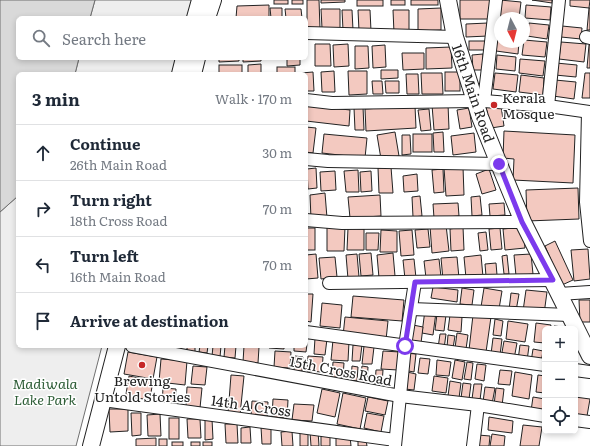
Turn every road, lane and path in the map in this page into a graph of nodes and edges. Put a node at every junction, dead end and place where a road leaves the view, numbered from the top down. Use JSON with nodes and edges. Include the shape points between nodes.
{"nodes":[{"id":1,"x":200,"y":0,"type":"edge"},
{"id":2,"x":213,"y":0,"type":"edge"},
{"id":3,"x":448,"y":0,"type":"edge"},
{"id":4,"x":496,"y":0,"type":"edge"},
{"id":5,"x":559,"y":0,"type":"edge"},
{"id":6,"x":196,"y":16,"type":"edge"},
{"id":7,"x":208,"y":16,"type":"edge"},
{"id":8,"x":308,"y":33,"type":"edge"},
{"id":9,"x":455,"y":37,"type":"junction"},
{"id":10,"x":184,"y":60,"type":"edge"},
{"id":11,"x":196,"y":60,"type":"edge"},
{"id":12,"x":180,"y":72,"type":"edge"},
{"id":13,"x":194,"y":72,"type":"edge"},
{"id":14,"x":308,"y":100,"type":"edge"},
{"id":15,"x":480,"y":101,"type":"junction"},
{"id":16,"x":548,"y":106,"type":"junction"},
{"id":17,"x":589,"y":112,"type":"edge"},
{"id":18,"x":308,"y":159,"type":"edge"},
{"id":19,"x":499,"y":164,"type":"junction"},
{"id":20,"x":308,"y":220,"type":"edge"},
{"id":21,"x":522,"y":222,"type":"junction"},
{"id":22,"x":590,"y":241,"type":"edge"},
{"id":23,"x":415,"y":282,"type":"junction"},
{"id":24,"x":329,"y":283,"type":"dead end"},
{"id":25,"x":556,"y":287,"type":"junction"},
{"id":26,"x":590,"y":292,"type":"edge"},
{"id":27,"x":411,"y":308,"type":"junction"},
{"id":28,"x":570,"y":315,"type":"junction"},
{"id":29,"x":308,"y":332,"type":"edge"},
{"id":30,"x":405,"y":346,"type":"junction"},
{"id":31,"x":106,"y":348,"type":"edge"},
{"id":32,"x":116,"y":348,"type":"edge"},
{"id":33,"x":143,"y":348,"type":"edge"},
{"id":34,"x":590,"y":356,"type":"edge"},
{"id":35,"x":542,"y":366,"type":"edge"},
{"id":36,"x":578,"y":370,"type":"edge"},
{"id":37,"x":590,"y":372,"type":"edge"},
{"id":38,"x":400,"y":396,"type":"junction"},
{"id":39,"x":103,"y":400,"type":"junction"},
{"id":40,"x":478,"y":405,"type":"junction"},
{"id":41,"x":542,"y":416,"type":"edge"},
{"id":42,"x":578,"y":420,"type":"edge"},
{"id":43,"x":590,"y":422,"type":"edge"},
{"id":44,"x":395,"y":443,"type":"edge"},
{"id":45,"x":81,"y":446,"type":"edge"},
{"id":46,"x":91,"y":446,"type":"edge"},
{"id":47,"x":473,"y":446,"type":"edge"}],
"edges":[{"from":1,"to":6,"type":"street"},
{"from":2,"to":7,"type":"street"},
{"from":3,"to":9,"type":"street","name":"16th Main Road"},
{"from":4,"to":15,"type":"street"},
{"from":5,"to":16,"type":"street"},
{"from":8,"to":9,"type":"street"},
{"from":9,"to":15,"type":"street","name":"16th Main Road"},
{"from":10,"to":12,"type":"street"},
{"from":11,"to":13,"type":"street"},
{"from":14,"to":15,"type":"street","via":[[332,103]]},
{"from":15,"to":16,"type":"street"},
{"from":15,"to":19,"type":"street","name":"16th Main Road","via":[[480,117]]},
{"from":16,"to":17,"type":"street"},
{"from":17,"to":22,"type":"street","via":[[586,202]]},
{"from":18,"to":19,"type":"street"},
{"from":19,"to":21,"type":"street","name":"16th Main Road"},
{"from":20,"to":21,"type":"street","via":[[342,223]]},
{"from":21,"to":25,"type":"street","name":"16th Main Road"},
{"from":23,"to":24,"type":"street"},
{"from":23,"to":25,"type":"street"},
{"from":23,"to":27,"type":"street"},
{"from":25,"to":26,"type":"street"},
{"from":25,"to":28,"type":"street","name":"16th Main Road"},
{"from":27,"to":28,"type":"street"},
{"from":27,"to":30,"type":"street"},
{"from":28,"to":34,"type":"street","name":"16th Main Road"},
{"from":29,"to":30,"type":"street"},
{"from":30,"to":35,"type":"street"},
{"from":30,"to":38,"type":"street"},
{"from":31,"to":45,"type":"street"},
{"from":32,"to":39,"type":"street"},
{"from":33,"to":38,"type":"street","name":"15th Cross Road"},
{"from":36,"to":37,"type":"street"},
{"from":38,"to":40,"type":"street","name":"15th Cross Road"},
{"from":38,"to":44,"type":"street"},
{"from":39,"to":44,"type":"street","name":"14th A Cross"},
{"from":39,"to":46,"type":"street"},
{"from":40,"to":41,"type":"street","name":"15th Cross Road"},
{"from":40,"to":47,"type":"street"},
{"from":42,"to":43,"type":"street"}]}
